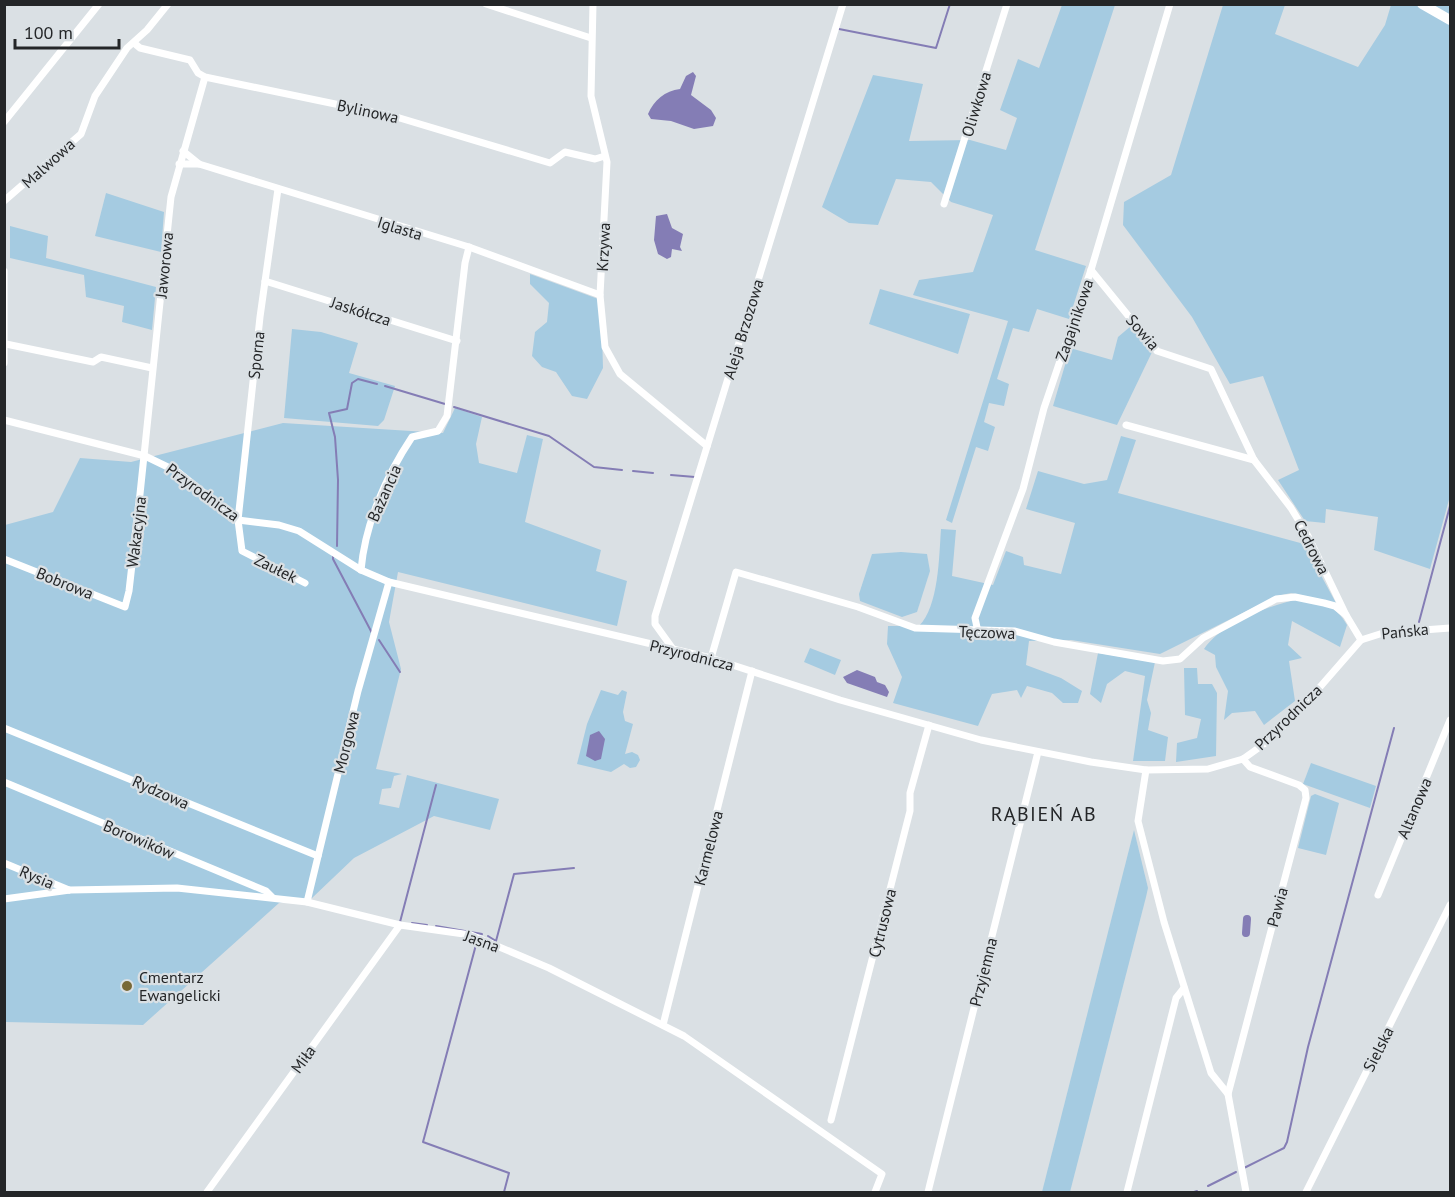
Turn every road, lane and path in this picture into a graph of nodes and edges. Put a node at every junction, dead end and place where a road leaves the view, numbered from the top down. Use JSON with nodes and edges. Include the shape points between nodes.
{"nodes":[{"id":1,"x":99,"y":4,"type":"edge"},
{"id":2,"x":168,"y":4,"type":"edge"},
{"id":3,"x":486,"y":4,"type":"edge"},
{"id":4,"x":593,"y":4,"type":"edge"},
{"id":5,"x":843,"y":4,"type":"edge"},
{"id":6,"x":1007,"y":4,"type":"edge"},
{"id":7,"x":1170,"y":4,"type":"edge"},
{"id":8,"x":1422,"y":4,"type":"edge"},
{"id":9,"x":1450,"y":20,"type":"edge"},
{"id":10,"x":591,"y":38,"type":"junction"},
{"id":11,"x":134,"y":43,"type":"junction"},
{"id":12,"x":205,"y":77,"type":"junction"},
{"id":13,"x":4,"y":122,"type":"edge"},
{"id":14,"x":183,"y":151,"type":"junction"},
{"id":15,"x":605,"y":156,"type":"junction"},
{"id":16,"x":179,"y":164,"type":"junction"},
{"id":17,"x":199,"y":164,"type":"junction"},
{"id":18,"x":278,"y":189,"type":"junction"},
{"id":19,"x":4,"y":201,"type":"edge"},
{"id":20,"x":944,"y":204,"type":"dead end"},
{"id":21,"x":469,"y":247,"type":"junction"},
{"id":22,"x":1091,"y":270,"type":"junction"},
{"id":23,"x":4,"y":271,"type":"edge"},
{"id":24,"x":265,"y":280,"type":"junction"},
{"id":25,"x":600,"y":295,"type":"junction"},
{"id":26,"x":457,"y":341,"type":"junction"},
{"id":27,"x":6,"y":344,"type":"junction"},
{"id":28,"x":4,"y":363,"type":"edge"},
{"id":29,"x":152,"y":368,"type":"junction"},
{"id":30,"x":1211,"y":369,"type":"joint"},
{"id":31,"x":4,"y":420,"type":"edge"},
{"id":32,"x":1126,"y":425,"type":"dead end"},
{"id":33,"x":706,"y":446,"type":"junction"},
{"id":34,"x":145,"y":456,"type":"junction"},
{"id":35,"x":1254,"y":460,"type":"junction"},
{"id":36,"x":238,"y":520,"type":"junction"},
{"id":37,"x":4,"y":559,"type":"edge"},
{"id":38,"x":361,"y":570,"type":"junction"},
{"id":39,"x":389,"y":582,"type":"junction"},
{"id":40,"x":305,"y":583,"type":"dead end"},
{"id":41,"x":124,"y":607,"type":"joint"},
{"id":42,"x":1346,"y":615,"type":"junction"},
{"id":43,"x":1450,"y":628,"type":"edge"},
{"id":44,"x":978,"y":632,"type":"junction"},
{"id":45,"x":1361,"y":640,"type":"junction"},
{"id":46,"x":673,"y":649,"type":"junction"},
{"id":47,"x":711,"y":658,"type":"junction"},
{"id":48,"x":752,"y":671,"type":"junction"},
{"id":49,"x":1450,"y":720,"type":"edge"},
{"id":50,"x":929,"y":725,"type":"junction"},
{"id":51,"x":4,"y":728,"type":"edge"},
{"id":52,"x":1038,"y":752,"type":"junction"},
{"id":53,"x":1243,"y":759,"type":"junction"},
{"id":54,"x":1146,"y":770,"type":"junction"},
{"id":55,"x":4,"y":782,"type":"edge"},
{"id":56,"x":318,"y":856,"type":"junction"},
{"id":57,"x":4,"y":863,"type":"edge"},
{"id":58,"x":70,"y":890,"type":"junction"},
{"id":59,"x":1378,"y":895,"type":"dead end"},
{"id":60,"x":272,"y":897,"type":"junction"},
{"id":61,"x":4,"y":899,"type":"edge"},
{"id":62,"x":307,"y":902,"type":"junction"},
{"id":63,"x":1450,"y":905,"type":"edge"},
{"id":64,"x":400,"y":925,"type":"junction"},
{"id":65,"x":1184,"y":988,"type":"junction"},
{"id":66,"x":663,"y":1025,"type":"junction"},
{"id":67,"x":1228,"y":1094,"type":"junction"},
{"id":68,"x":831,"y":1120,"type":"dead end"},
{"id":69,"x":207,"y":1192,"type":"edge"},
{"id":70,"x":875,"y":1192,"type":"edge"},
{"id":71,"x":928,"y":1192,"type":"edge"},
{"id":72,"x":1126,"y":1192,"type":"edge"},
{"id":73,"x":1246,"y":1192,"type":"edge"},
{"id":74,"x":1306,"y":1192,"type":"edge"}],
"edges":[{"from":1,"to":13,"type":"street"},
{"from":2,"to":11,"type":"street","name":"Malwowa"},
{"from":3,"to":10,"type":"street"},
{"from":4,"to":10,"type":"street","name":"Krzywa"},
{"from":5,"to":33,"type":"street","name":"Aleja Brzozowa"},
{"from":6,"to":20,"type":"street","name":"Oliwkowa"},
{"from":7,"to":22,"type":"street","name":"Zagajnikowa"},
{"from":8,"to":9,"type":"street"},
{"from":10,"to":15,"type":"street","name":"Krzywa","via":[[591,96]]},
{"from":11,"to":12,"type":"street","name":"Bylinowa","via":[[140,48],[190,60]]},
{"from":11,"to":19,"type":"street","name":"Malwowa","via":[[95,96],[81,134]]},
{"from":12,"to":14,"type":"street","name":"Jaworowa"},
{"from":12,"to":15,"type":"street","name":"Bylinowa","via":[[393,116],[550,163],[565,152],[595,159]]},
{"from":14,"to":16,"type":"street","name":"Jaworowa"},
{"from":14,"to":17,"type":"street","name":"Iglasta"},
{"from":15,"to":25,"type":"street","name":"Krzywa"},
{"from":16,"to":17,"type":"street","name":"Iglasta"},
{"from":16,"to":29,"type":"street","name":"Jaworowa","via":[[171,197]]},
{"from":17,"to":18,"type":"street","name":"Iglasta"},
{"from":18,"to":21,"type":"street","name":"Iglasta"},
{"from":18,"to":24,"type":"street","name":"Sporna"},
{"from":21,"to":25,"type":"street","name":"Iglasta"},
{"from":21,"to":26,"type":"street"},
{"from":22,"to":30,"type":"street","name":"Sowia","via":[[1157,351]]},
{"from":22,"to":44,"type":"street","name":"Zagajnikowa","via":[[1044,408],[1023,489],[975,618]]},
{"from":23,"to":27,"type":"street"},
{"from":24,"to":26,"type":"street","name":"Jaskółcza"},
{"from":24,"to":36,"type":"street","name":"Sporna"},
{"from":25,"to":33,"type":"street","name":"Krzywa","via":[[602,333],[615,367]]},
{"from":26,"to":38,"type":"street","name":"Bażancia","via":[[444,425],[430,434],[412,437],[403,450],[368,528]]},
{"from":27,"to":28,"type":"street"},
{"from":27,"to":29,"type":"street","via":[[93,362],[101,357]]},
{"from":29,"to":34,"type":"street","name":"Jaworowa"},
{"from":30,"to":35,"type":"street","name":"Cedrowa"},
{"from":31,"to":34,"type":"street","name":"Przyrodnicza"},
{"from":32,"to":35,"type":"street"},
{"from":33,"to":46,"type":"street","name":"Aleja Brzozowa","via":[[655,616],[655,624]]},
{"from":34,"to":36,"type":"street","name":"Przyrodnicza","via":[[178,471]]},
{"from":34,"to":41,"type":"street","name":"Wakacyjna"},
{"from":35,"to":42,"type":"street","name":"Cedrowa","via":[[1292,508]]},
{"from":36,"to":38,"type":"street","name":"Przyrodnicza","via":[[299,531]]},
{"from":36,"to":40,"type":"street","name":"Zaułek","via":[[242,551]]},
{"from":37,"to":41,"type":"street","name":"Bobrowa"},
{"from":38,"to":39,"type":"street","name":"Przyrodnicza"},
{"from":39,"to":46,"type":"street","name":"Przyrodnicza"},
{"from":39,"to":56,"type":"street","name":"Morgowa"},
{"from":42,"to":44,"type":"street","name":"Tęczowa","via":[[1324,603],[1295,597],[1276,599],[1203,638],[1175,662],[1076,646],[1015,631]]},
{"from":42,"to":45,"type":"street","name":"Cedrowa"},
{"from":43,"to":45,"type":"street","name":"Pańska","via":[[1383,633]]},
{"from":44,"to":47,"type":"street","name":"Tęczowa","via":[[915,628],[858,607],[736,572]]},
{"from":45,"to":53,"type":"street","name":"Przyrodnicza","via":[[1299,711]]},
{"from":46,"to":47,"type":"street","name":"Przyrodnicza"},
{"from":47,"to":48,"type":"street","name":"Przyrodnicza"},
{"from":48,"to":50,"type":"street","name":"Przyrodnicza"},
{"from":48,"to":66,"type":"street","name":"Karmelowa"},
{"from":49,"to":59,"type":"street","name":"Altanowa"},
{"from":50,"to":52,"type":"street","name":"Przyrodnicza"},
{"from":50,"to":68,"type":"street","name":"Cytrusowa"},
{"from":51,"to":56,"type":"street","name":"Rydzowa"},
{"from":52,"to":54,"type":"street","name":"Przyrodnicza"},
{"from":52,"to":71,"type":"street","name":"Przyjemna"},
{"from":53,"to":54,"type":"street","name":"Przyrodnicza","via":[[1208,769]]},
{"from":53,"to":67,"type":"street","name":"Pawia","via":[[1250,767],[1299,785],[1306,798]]},
{"from":54,"to":65,"type":"street","name":"Pawia","via":[[1138,820]]},
{"from":55,"to":60,"type":"street","name":"Borowików","via":[[266,891]]},
{"from":56,"to":62,"type":"street","name":"Morgowa"},
{"from":57,"to":58,"type":"street","name":"Rysia"},
{"from":58,"to":60,"type":"street","name":"Jasna","via":[[177,888]]},
{"from":58,"to":61,"type":"street","name":"Jasna"},
{"from":60,"to":62,"type":"street","name":"Jasna"},
{"from":62,"to":64,"type":"street","name":"Jasna"},
{"from":63,"to":74,"type":"street","name":"Sielska"},
{"from":64,"to":66,"type":"street","name":"Jasna","via":[[482,939]]},
{"from":64,"to":69,"type":"street","name":"Miła"},
{"from":65,"to":67,"type":"street","name":"Pawia","via":[[1211,1073]]},
{"from":65,"to":72,"type":"street","via":[[1176,999]]},
{"from":66,"to":70,"type":"street","name":"Jasna","via":[[882,1174]]},
{"from":67,"to":73,"type":"street","name":"Pawia"}]}
